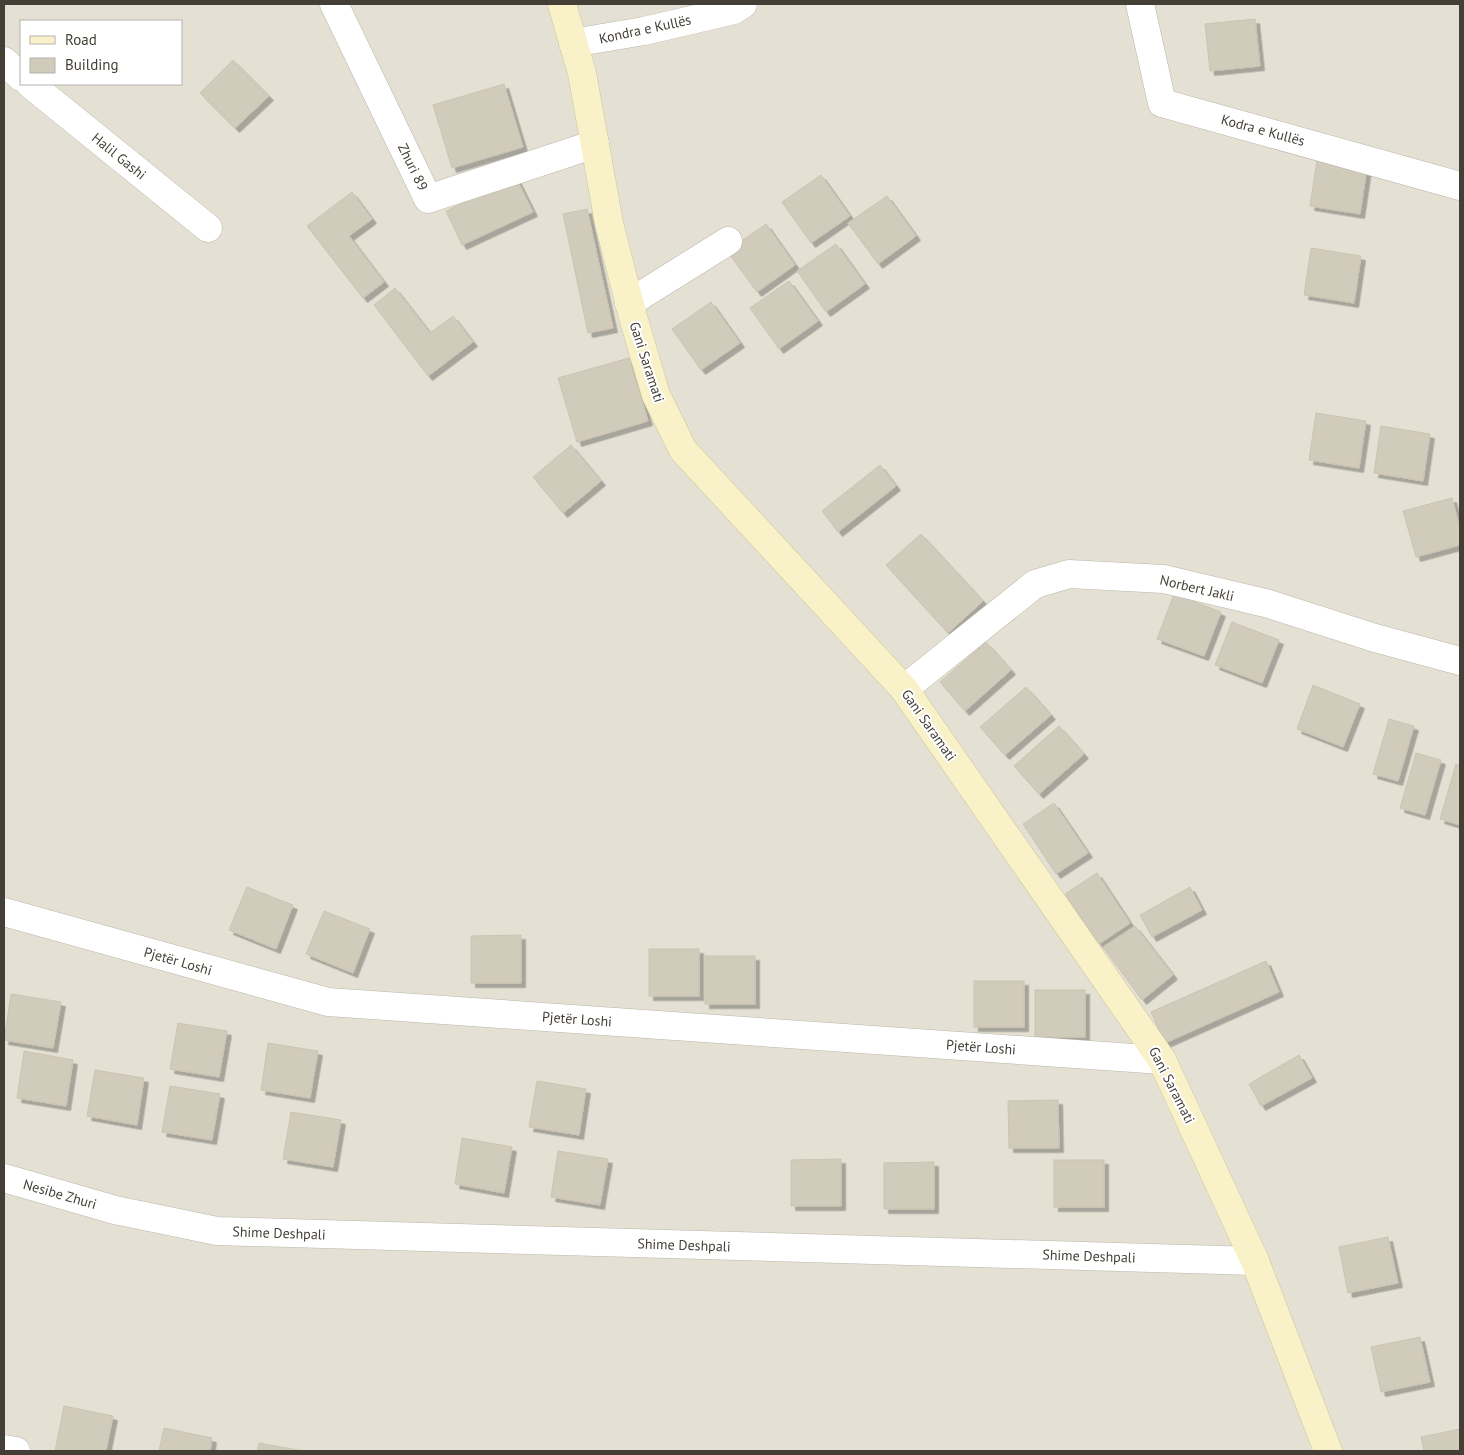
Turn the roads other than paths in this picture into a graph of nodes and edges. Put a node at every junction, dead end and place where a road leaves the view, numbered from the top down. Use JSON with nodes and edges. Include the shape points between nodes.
{"nodes":[{"id":1,"x":334,"y":4,"type":"edge"},
{"id":2,"x":562,"y":4,"type":"edge"},
{"id":3,"x":743,"y":4,"type":"edge"},
{"id":4,"x":1140,"y":4,"type":"edge"},
{"id":5,"x":574,"y":43,"type":"junction"},
{"id":6,"x":4,"y":61,"type":"edge"},
{"id":7,"x":20,"y":76,"type":"edge"},
{"id":8,"x":31,"y":85,"type":"edge"},
{"id":9,"x":595,"y":144,"type":"junction"},
{"id":10,"x":1460,"y":186,"type":"edge"},
{"id":11,"x":208,"y":228,"type":"dead end"},
{"id":12,"x":728,"y":241,"type":"dead end"},
{"id":13,"x":630,"y":303,"type":"junction"},
{"id":14,"x":1460,"y":661,"type":"edge"},
{"id":15,"x":904,"y":689,"type":"junction"},
{"id":16,"x":4,"y":912,"type":"edge"},
{"id":17,"x":1162,"y":1060,"type":"junction"},
{"id":18,"x":4,"y":1178,"type":"edge"},
{"id":19,"x":115,"y":1210,"type":"joint"},
{"id":20,"x":1255,"y":1261,"type":"junction"},
{"id":21,"x":4,"y":1449,"type":"edge"},
{"id":22,"x":16,"y":1451,"type":"edge"},
{"id":23,"x":1328,"y":1451,"type":"edge"}],
"edges":[{"from":1,"to":9,"type":"street","name":"Zhuri 89","via":[[428,199]]},
{"from":2,"to":5,"type":"street","name":"Gani Saramati"},
{"from":3,"to":5,"type":"street","name":"Kondra e Kullës","via":[[734,10],[644,31]]},
{"from":4,"to":10,"type":"street","name":"Kodra e Kullës","via":[[1162,103]]},
{"from":5,"to":9,"type":"street","name":"Gani Saramati"},
{"from":6,"to":7,"type":"street"},
{"from":8,"to":11,"type":"street","name":"Halil Gashi"},
{"from":9,"to":13,"type":"street","name":"Gani Saramati","via":[[609,223]]},
{"from":12,"to":13,"type":"street"},
{"from":13,"to":15,"type":"street","name":"Gani Saramati","via":[[656,395],[683,450]]},
{"from":14,"to":15,"type":"street","name":"Norbert Jakli","via":[[1269,604],[1164,579],[1069,574],[1035,584]]},
{"from":15,"to":17,"type":"street","name":"Gani Saramati"},
{"from":16,"to":17,"type":"street","name":"Pjetër Loshi","via":[[328,1002]]},
{"from":17,"to":20,"type":"street","name":"Gani Saramati"},
{"from":18,"to":19,"type":"street","name":"Nesibe Zhuri"},
{"from":19,"to":20,"type":"street","name":"Shime Deshpali","via":[[217,1231]]},
{"from":20,"to":23,"type":"street","name":"Gani Saramati"},
{"from":21,"to":22,"type":"street"}]}
